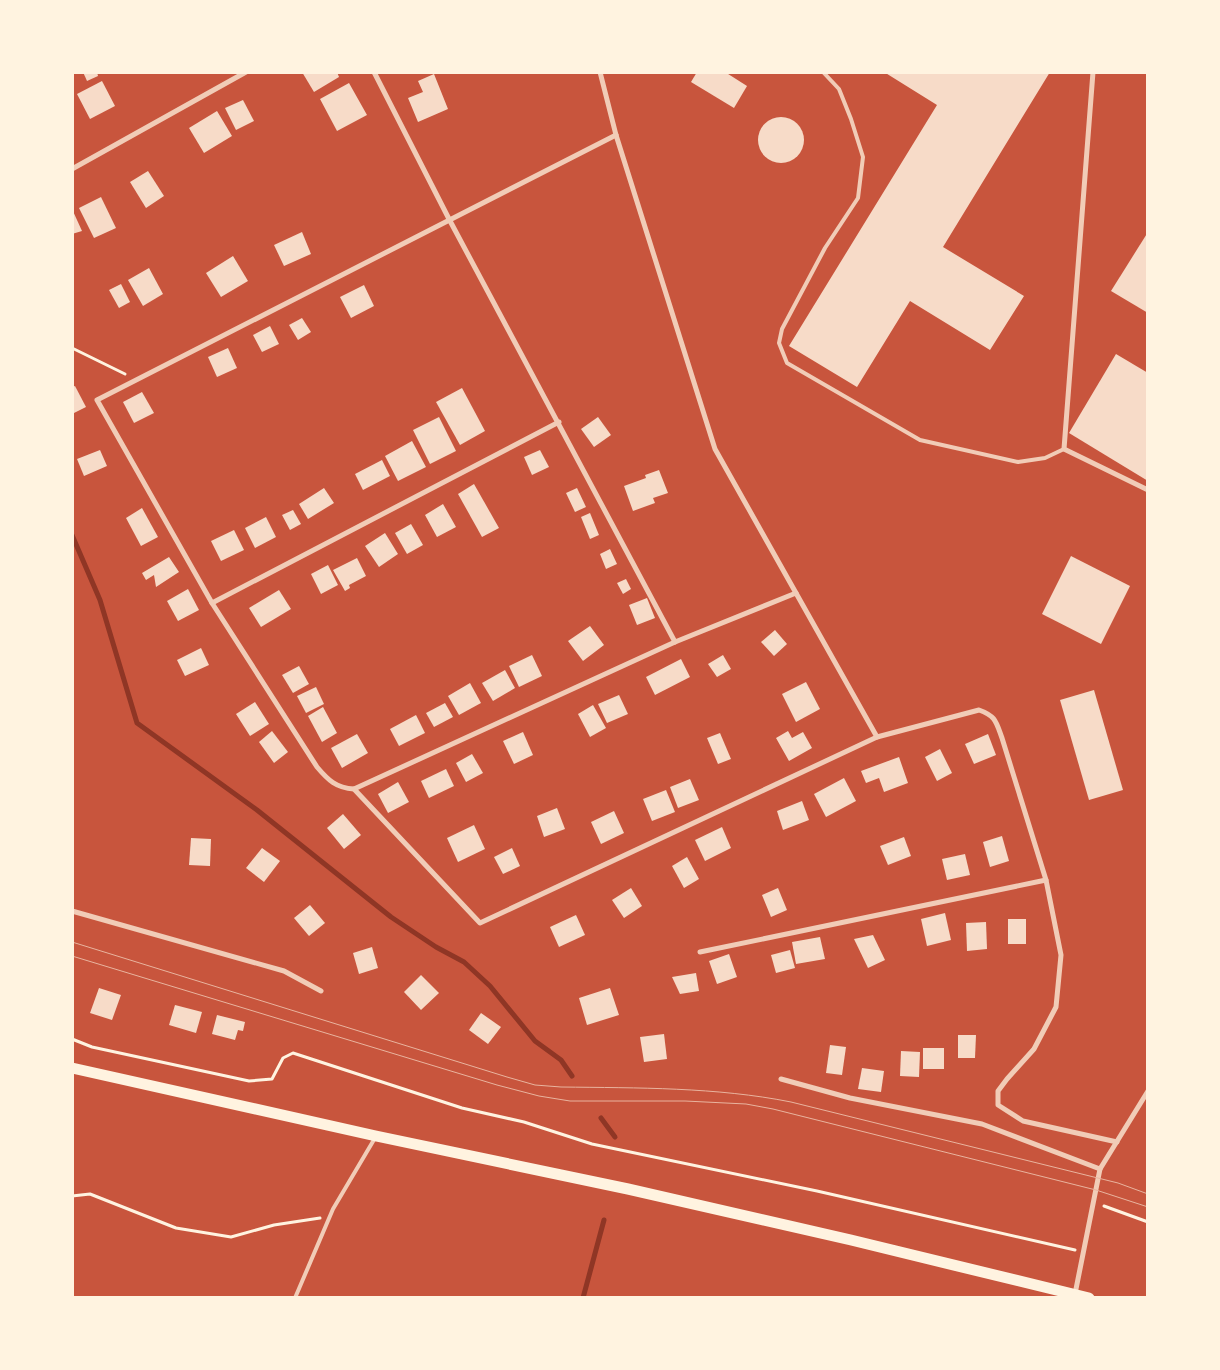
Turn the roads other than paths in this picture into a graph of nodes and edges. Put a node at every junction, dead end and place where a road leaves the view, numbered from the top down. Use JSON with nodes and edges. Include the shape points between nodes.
{"nodes":[{"id":1,"x":246,"y":72,"type":"edge"},
{"id":2,"x":374,"y":72,"type":"edge"},
{"id":3,"x":600,"y":72,"type":"edge"},
{"id":4,"x":823,"y":72,"type":"edge"},
{"id":5,"x":1093,"y":72,"type":"edge"},
{"id":6,"x":616,"y":135,"type":"junction"},
{"id":7,"x":72,"y":169,"type":"edge"},
{"id":8,"x":449,"y":219,"type":"junction"},
{"id":9,"x":559,"y":422,"type":"junction"},
{"id":10,"x":1064,"y":448,"type":"junction"},
{"id":11,"x":1148,"y":490,"type":"edge"},
{"id":12,"x":796,"y":592,"type":"junction"},
{"id":13,"x":212,"y":603,"type":"junction"},
{"id":14,"x":675,"y":642,"type":"junction"},
{"id":15,"x":877,"y":737,"type":"junction"},
{"id":16,"x":354,"y":789,"type":"junction"},
{"id":17,"x":1046,"y":880,"type":"junction"},
{"id":18,"x":72,"y":911,"type":"edge"},
{"id":19,"x":700,"y":952,"type":"dead end"},
{"id":20,"x":321,"y":991,"type":"dead end"},
{"id":21,"x":72,"y":1068,"type":"edge"},
{"id":22,"x":781,"y":1079,"type":"dead end"},
{"id":23,"x":1148,"y":1091,"type":"edge"},
{"id":24,"x":376,"y":1136,"type":"junction"},
{"id":25,"x":1117,"y":1142,"type":"junction"},
{"id":26,"x":1100,"y":1169,"type":"junction"},
{"id":27,"x":1075,"y":1294,"type":"junction"},
{"id":28,"x":295,"y":1298,"type":"edge"},
{"id":29,"x":1089,"y":1298,"type":"edge"}],
"edges":[{"from":1,"to":7,"type":"street"},
{"from":2,"to":8,"type":"street"},
{"from":3,"to":6,"type":"street"},
{"from":4,"to":10,"type":"lane","via":[[839,89],[863,157],[858,198],[825,248],[782,329],[779,343],[787,363],[920,440],[1018,462],[1045,458]]},
{"from":5,"to":10,"type":"street"},
{"from":6,"to":8,"type":"street"},
{"from":6,"to":12,"type":"street","via":[[715,449]]},
{"from":8,"to":9,"type":"street"},
{"from":8,"to":13,"type":"street","via":[[97,400]]},
{"from":9,"to":13,"type":"street"},
{"from":9,"to":14,"type":"street"},
{"from":10,"to":11,"type":"street"},
{"from":12,"to":14,"type":"street"},
{"from":12,"to":15,"type":"street"},
{"from":13,"to":16,"type":"street","via":[[317,767],[331,782]]},
{"from":14,"to":16,"type":"street"},
{"from":15,"to":16,"type":"street","via":[[480,923]]},
{"from":15,"to":17,"type":"street","via":[[979,710],[991,714],[1002,738]]},
{"from":17,"to":19,"type":"street"},
{"from":17,"to":25,"type":"street","via":[[1061,955],[1056,1007],[1034,1049],[998,1091],[998,1105],[1023,1121]]},
{"from":18,"to":20,"type":"street","via":[[284,971]]},
{"from":21,"to":24,"type":"main road"},
{"from":22,"to":26,"type":"street","via":[[850,1098],[982,1124]]},
{"from":23,"to":25,"type":"street"},
{"from":24,"to":27,"type":"main road","via":[[628,1189]]},
{"from":24,"to":28,"type":"lane","via":[[330,1216]]},
{"from":25,"to":26,"type":"street"},
{"from":26,"to":27,"type":"street"},
{"from":27,"to":29,"type":"main road"}]}
